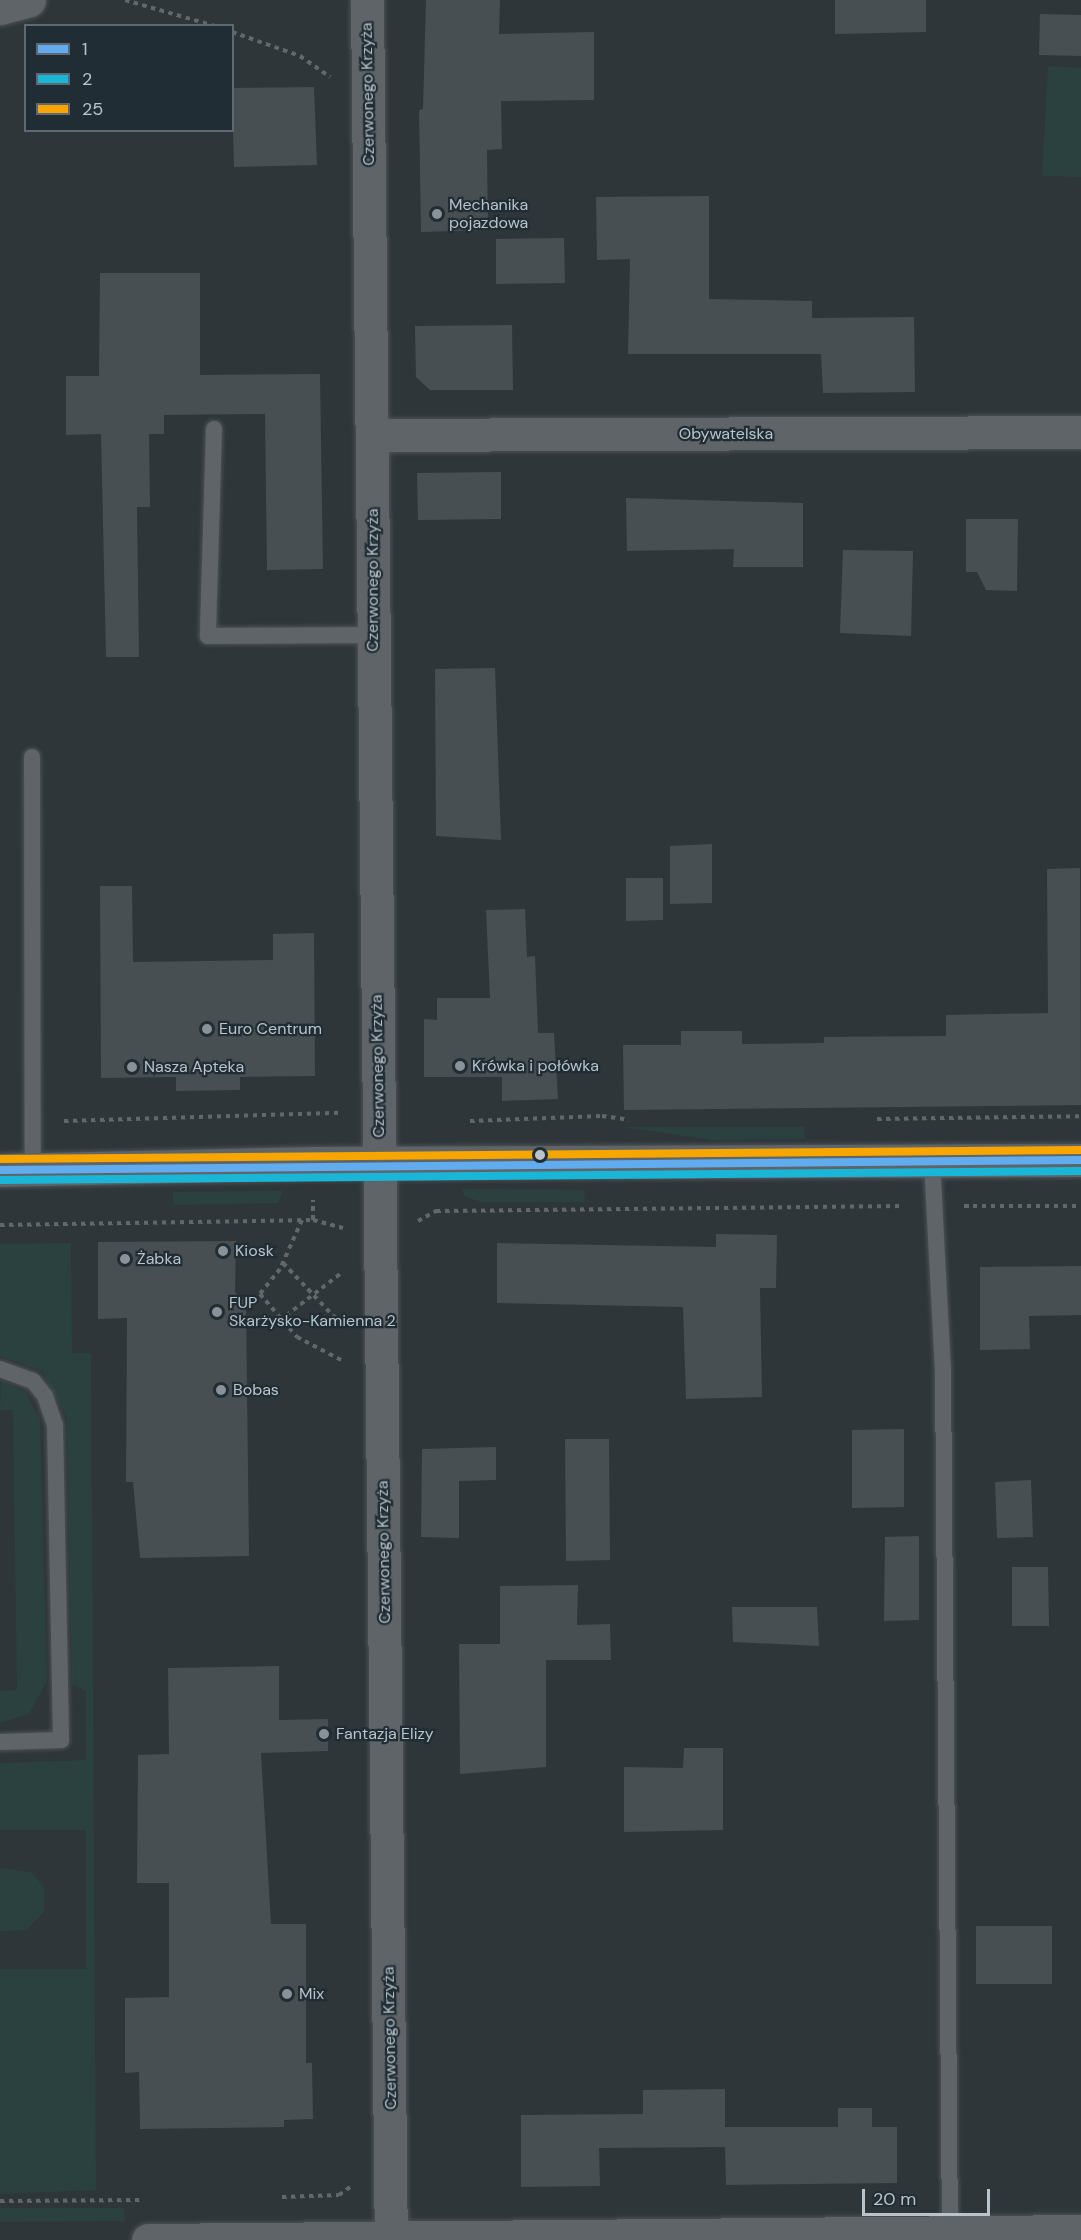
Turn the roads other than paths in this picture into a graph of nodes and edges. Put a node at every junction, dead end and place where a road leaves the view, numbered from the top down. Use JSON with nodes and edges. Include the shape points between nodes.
{"nodes":[{"id":1,"x":367,"y":0,"type":"edge"},
{"id":2,"x":214,"y":429,"type":"dead end"},
{"id":3,"x":1081,"y":432,"type":"edge"},
{"id":4,"x":372,"y":435,"type":"junction"},
{"id":5,"x":373,"y":635,"type":"junction"},
{"id":6,"x":32,"y":756,"type":"dead end"},
{"id":7,"x":1081,"y":1160,"type":"edge"},
{"id":8,"x":932,"y":1161,"type":"junction"},
{"id":9,"x":380,"y":1163,"type":"junction"},
{"id":10,"x":0,"y":1170,"type":"edge"},
{"id":11,"x":33,"y":1170,"type":"junction"},
{"id":12,"x":0,"y":1369,"type":"edge"},
{"id":13,"x":0,"y":1742,"type":"edge"},
{"id":14,"x":1081,"y":2231,"type":"edge"},
{"id":15,"x":950,"y":2232,"type":"junction"},
{"id":16,"x":391,"y":2239,"type":"edge"},
{"id":17,"x":148,"y":2240,"type":"edge"}],
"edges":[{"from":1,"to":4,"type":"street","name":"Czerwonego Krzyża"},
{"from":2,"to":5,"type":"lane","via":[[208,636]]},
{"from":3,"to":4,"type":"street","name":"Obywatelska"},
{"from":4,"to":5,"type":"street","name":"Czerwonego Krzyża"},
{"from":5,"to":9,"type":"street","name":"Czerwonego Krzyża"},
{"from":6,"to":11,"type":"lane"},
{"from":7,"to":8,"type":"street"},
{"from":8,"to":9,"type":"street"},
{"from":8,"to":15,"type":"lane","via":[[943,1368]]},
{"from":9,"to":11,"type":"street"},
{"from":9,"to":16,"type":"street","name":"Czerwonego Krzyża"},
{"from":10,"to":11,"type":"street"},
{"from":12,"to":13,"type":"lane","via":[[33,1381],[45,1396],[55,1425],[62,1740]]},
{"from":14,"to":15,"type":"street"},
{"from":15,"to":16,"type":"street"},
{"from":16,"to":17,"type":"street"}]}
